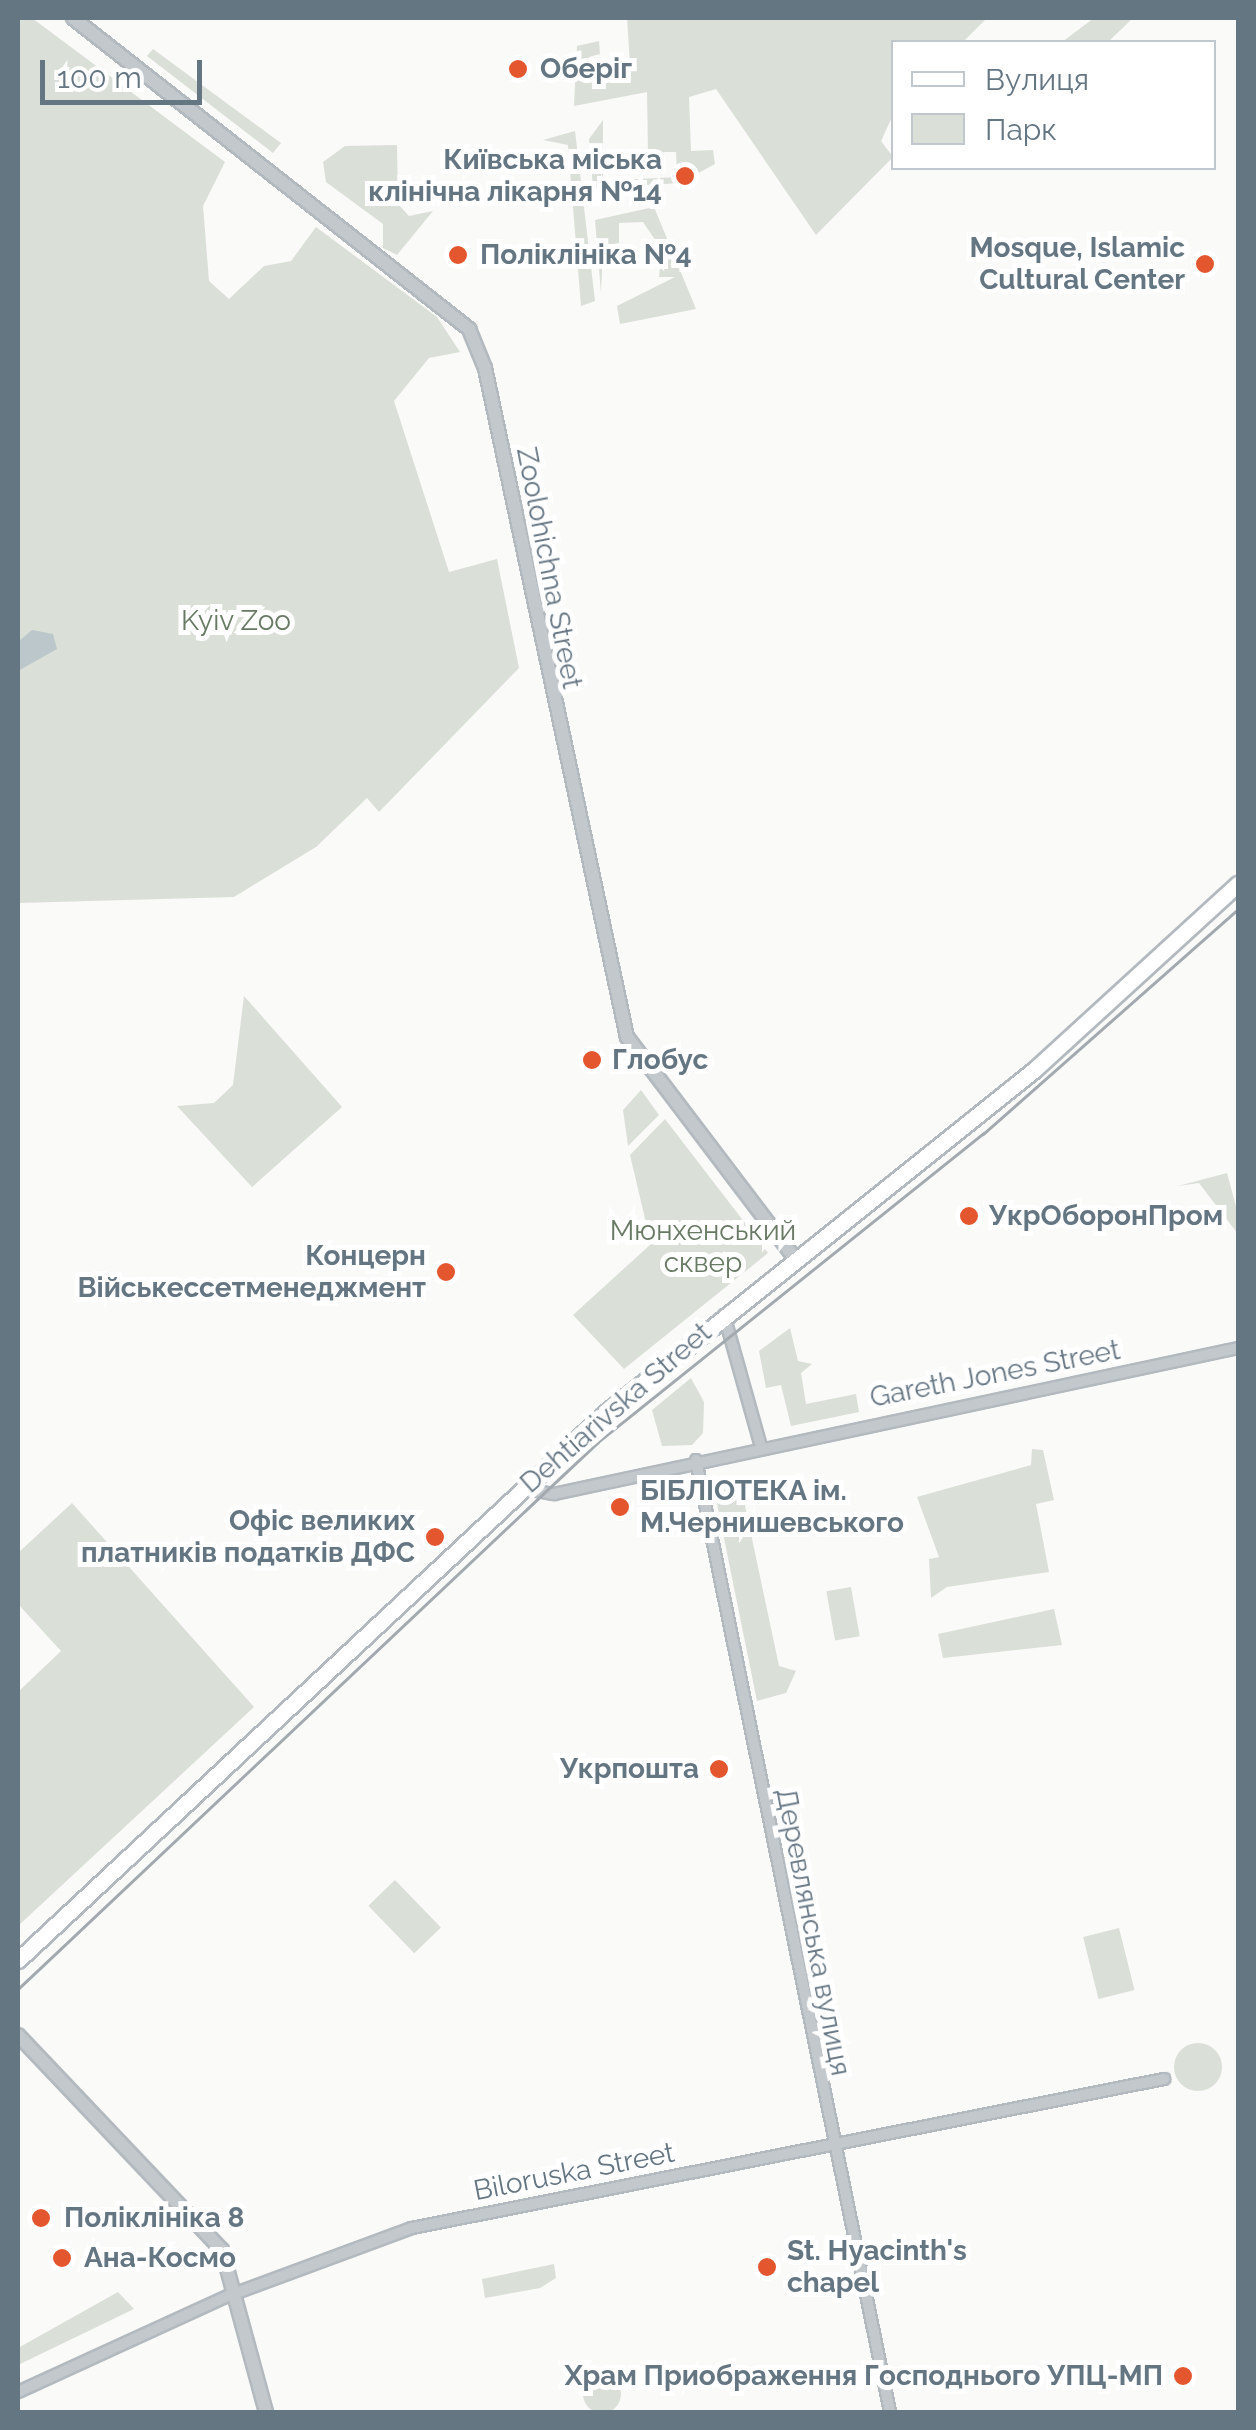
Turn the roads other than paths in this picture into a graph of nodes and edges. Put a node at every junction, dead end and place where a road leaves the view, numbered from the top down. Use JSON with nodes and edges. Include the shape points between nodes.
{"nodes":[{"id":1,"x":73,"y":18,"type":"edge"},
{"id":2,"x":1238,"y":884,"type":"edge"},
{"id":3,"x":796,"y":1260,"type":"junction"},
{"id":4,"x":724,"y":1315,"type":"junction"},
{"id":5,"x":1238,"y":1348,"type":"edge"},
{"id":6,"x":760,"y":1443,"type":"junction"},
{"id":7,"x":696,"y":1460,"type":"junction"},
{"id":8,"x":521,"y":1488,"type":"junction"},
{"id":9,"x":18,"y":1960,"type":"edge"},
{"id":10,"x":18,"y":2034,"type":"edge"},
{"id":11,"x":1164,"y":2079,"type":"dead end"},
{"id":12,"x":833,"y":2146,"type":"junction"},
{"id":13,"x":236,"y":2293,"type":"junction"},
{"id":14,"x":18,"y":2392,"type":"edge"},
{"id":15,"x":266,"y":2412,"type":"edge"},
{"id":16,"x":890,"y":2412,"type":"edge"}],
"edges":[{"from":1,"to":3,"type":"street","name":"Zoolohichna Street","via":[[468,329],[484,368],[627,1037]]},
{"from":2,"to":3,"type":"main road","name":"Dehtiarivska Street","via":[[1034,1070]]},
{"from":3,"to":4,"type":"main road","name":"Dehtiarivska Street"},
{"from":4,"to":6,"type":"street"},
{"from":4,"to":8,"type":"main road","name":"Dehtiarivska Street"},
{"from":5,"to":6,"type":"street","name":"Gareth Jones Street"},
{"from":6,"to":7,"type":"street","name":"Gareth Jones Street"},
{"from":7,"to":8,"type":"street","name":"Gareth Jones Street","via":[[554,1494]]},
{"from":7,"to":12,"type":"street","name":"Деревлянська вулиця"},
{"from":8,"to":9,"type":"main road","name":"Dehtiarivska Street"},
{"from":10,"to":13,"type":"street","via":[[222,2250]]},
{"from":11,"to":12,"type":"street","name":"Biloruska Street"},
{"from":12,"to":13,"type":"street","name":"Biloruska Street","via":[[412,2228]]},
{"from":12,"to":16,"type":"street","name":"Деревлянська вулиця"},
{"from":13,"to":14,"type":"street","name":"Biloruska Street"},
{"from":13,"to":15,"type":"street"}]}
